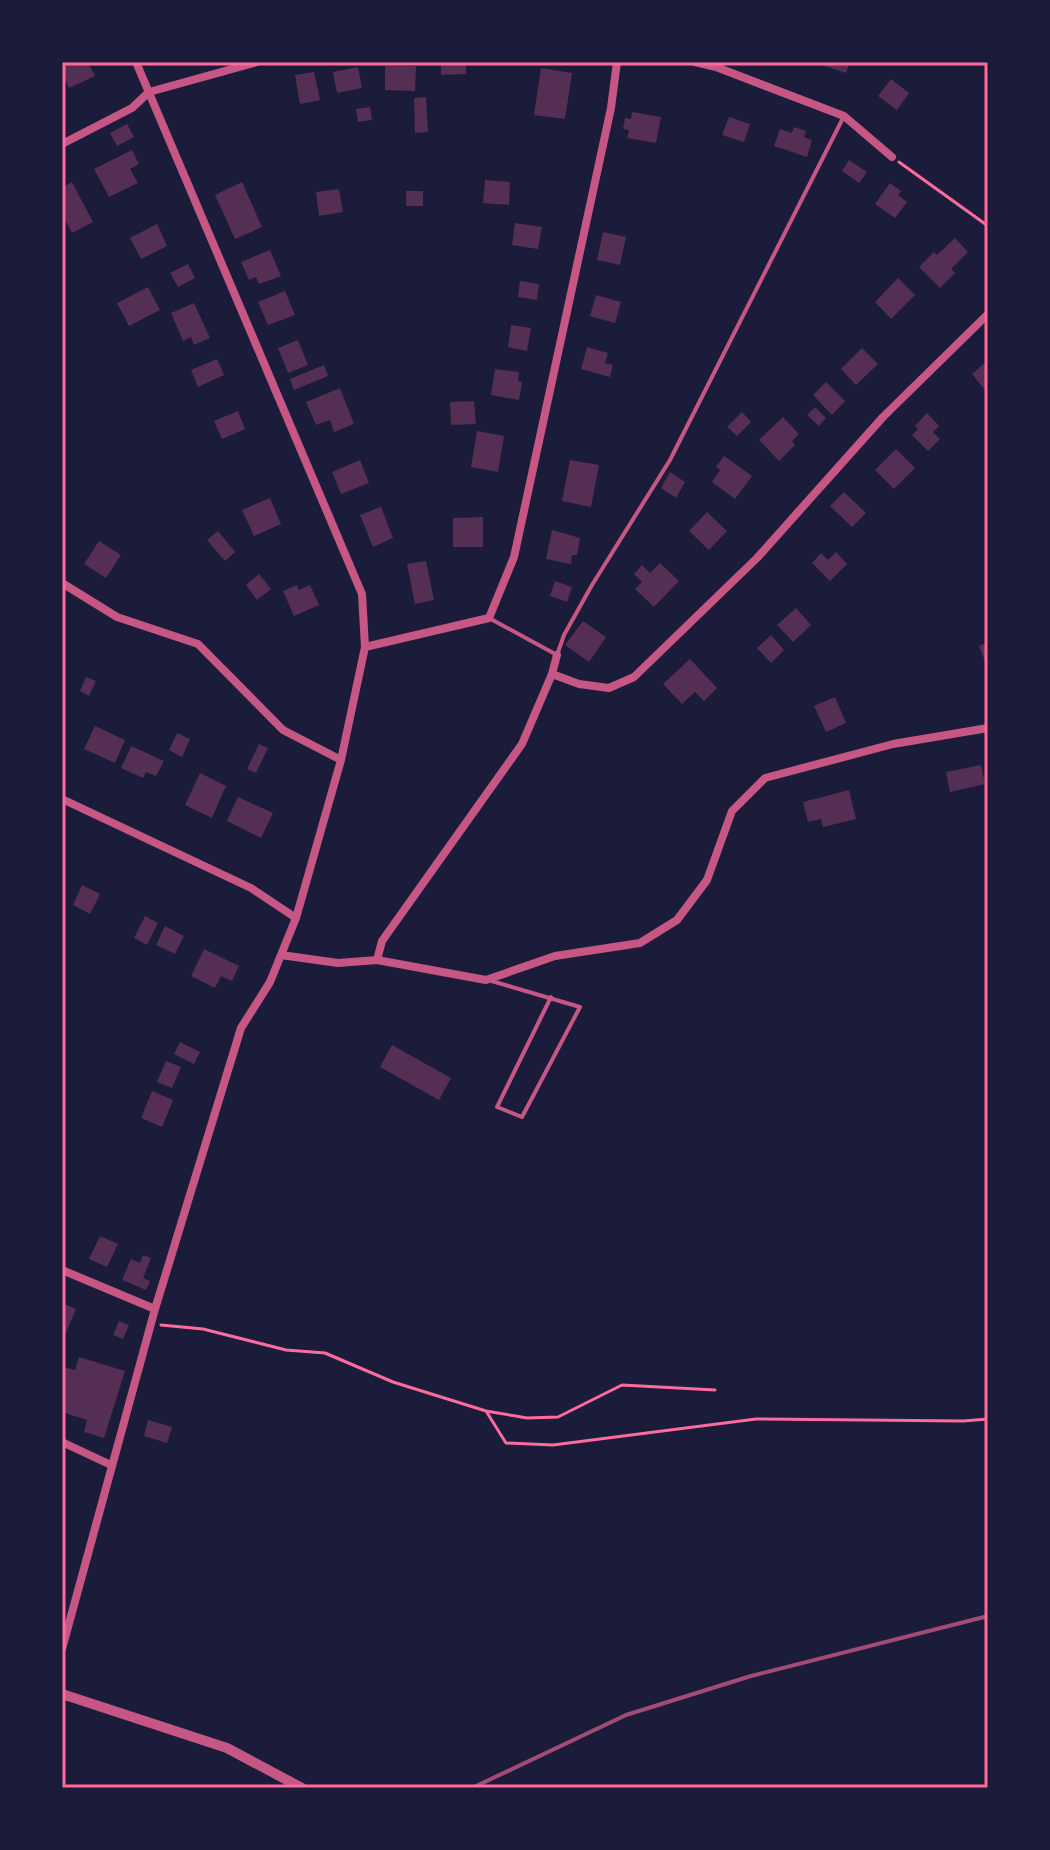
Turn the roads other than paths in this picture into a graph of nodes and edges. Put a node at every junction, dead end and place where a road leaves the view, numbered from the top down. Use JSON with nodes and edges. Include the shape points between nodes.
{"nodes":[{"id":1,"x":136,"y":62,"type":"edge"},
{"id":2,"x":257,"y":62,"type":"edge"},
{"id":3,"x":617,"y":62,"type":"edge"},
{"id":4,"x":695,"y":62,"type":"edge"},
{"id":5,"x":149,"y":92,"type":"junction"},
{"id":6,"x":844,"y":116,"type":"junction"},
{"id":7,"x":62,"y":144,"type":"edge"},
{"id":8,"x":892,"y":157,"type":"road end"},
{"id":9,"x":988,"y":314,"type":"edge"},
{"id":10,"x":62,"y":583,"type":"edge"},
{"id":11,"x":489,"y":618,"type":"junction"},
{"id":12,"x":365,"y":647,"type":"junction"},
{"id":13,"x":557,"y":655,"type":"junction"},
{"id":14,"x":552,"y":674,"type":"junction"},
{"id":15,"x":988,"y":728,"type":"edge"},
{"id":16,"x":341,"y":760,"type":"junction"},
{"id":17,"x":62,"y":799,"type":"edge"},
{"id":18,"x":296,"y":918,"type":"junction"},
{"id":19,"x":281,"y":955,"type":"junction"},
{"id":20,"x":377,"y":960,"type":"junction"},
{"id":21,"x":486,"y":980,"type":"junction"},
{"id":22,"x":551,"y":997,"type":"junction"},
{"id":23,"x":62,"y":1270,"type":"edge"},
{"id":24,"x":155,"y":1309,"type":"junction"},
{"id":25,"x":62,"y":1442,"type":"edge"},
{"id":26,"x":111,"y":1465,"type":"junction"},
{"id":27,"x":62,"y":1649,"type":"edge"},
{"id":28,"x":62,"y":1694,"type":"edge"},
{"id":29,"x":302,"y":1788,"type":"edge"}],
"edges":[{"from":1,"to":5,"type":"street"},
{"from":2,"to":5,"type":"street"},
{"from":3,"to":11,"type":"street","via":[[514,557]]},
{"from":4,"to":6,"type":"street"},
{"from":5,"to":7,"type":"street","via":[[132,108]]},
{"from":5,"to":12,"type":"street","via":[[362,594]]},
{"from":6,"to":8,"type":"street"},
{"from":6,"to":13,"type":"lane","via":[[670,460],[592,585]]},
{"from":9,"to":14,"type":"street","via":[[883,417],[757,558],[634,677],[609,688]]},
{"from":10,"to":16,"type":"street","via":[[117,617],[198,644],[283,730]]},
{"from":11,"to":12,"type":"street"},
{"from":11,"to":13,"type":"lane"},
{"from":12,"to":16,"type":"street"},
{"from":13,"to":14,"type":"street"},
{"from":14,"to":20,"type":"street","via":[[522,744],[382,941]]},
{"from":15,"to":21,"type":"street","via":[[893,744],[765,778],[732,811],[707,880],[677,920],[640,943],[555,956]]},
{"from":16,"to":18,"type":"street"},
{"from":17,"to":18,"type":"street","via":[[251,888]]},
{"from":18,"to":19,"type":"street"},
{"from":19,"to":20,"type":"street","via":[[338,963]]},
{"from":19,"to":24,"type":"street","via":[[241,1028]]},
{"from":20,"to":21,"type":"street"},
{"from":21,"to":22,"type":"lane"},
{"from":22,"to":22,"type":"lane","via":[[497,1107],[522,1117],[580,1007]]},
{"from":23,"to":24,"type":"street"},
{"from":24,"to":26,"type":"street"},
{"from":25,"to":26,"type":"street"},
{"from":26,"to":27,"type":"street"},
{"from":28,"to":29,"type":"street","via":[[227,1748]]}]}
